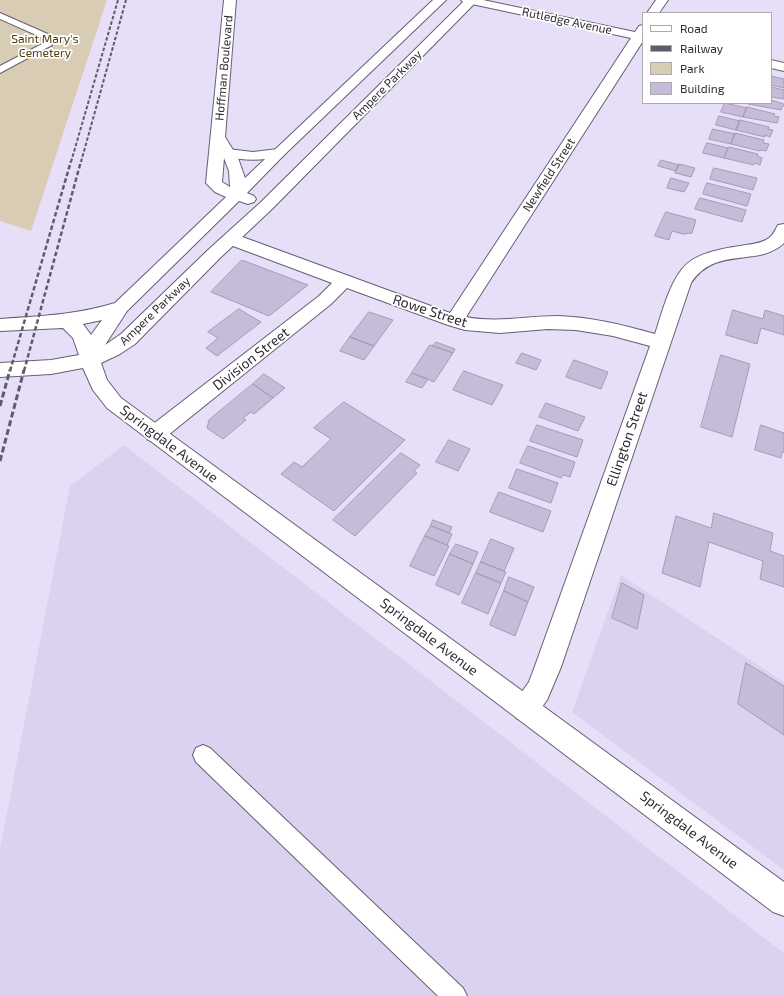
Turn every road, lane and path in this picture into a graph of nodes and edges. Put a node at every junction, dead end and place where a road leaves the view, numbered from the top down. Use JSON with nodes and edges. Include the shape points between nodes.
{"nodes":[{"id":1,"x":230,"y":0,"type":"edge"},
{"id":2,"x":440,"y":0,"type":"edge"},
{"id":3,"x":470,"y":0,"type":"edge"},
{"id":4,"x":662,"y":0,"type":"edge"},
{"id":5,"x":654,"y":12,"type":"edge"},
{"id":6,"x":0,"y":16,"type":"edge"},
{"id":7,"x":641,"y":34,"type":"edge"},
{"id":8,"x":772,"y":64,"type":"edge"},
{"id":9,"x":784,"y":67,"type":"edge"},
{"id":10,"x":0,"y":70,"type":"edge"},
{"id":11,"x":218,"y":137,"type":"junction"},
{"id":12,"x":228,"y":152,"type":"junction"},
{"id":13,"x":278,"y":154,"type":"junction"},
{"id":14,"x":237,"y":195,"type":"junction"},
{"id":15,"x":267,"y":205,"type":"junction"},
{"id":16,"x":784,"y":229,"type":"edge"},
{"id":17,"x":230,"y":239,"type":"junction"},
{"id":18,"x":344,"y":281,"type":"junction"},
{"id":19,"x":121,"y":307,"type":"junction"},
{"id":20,"x":65,"y":321,"type":"junction"},
{"id":21,"x":454,"y":321,"type":"junction"},
{"id":22,"x":0,"y":324,"type":"edge"},
{"id":23,"x":661,"y":343,"type":"junction"},
{"id":24,"x":90,"y":360,"type":"junction"},
{"id":25,"x":0,"y":370,"type":"edge"},
{"id":26,"x":155,"y":434,"type":"junction"},
{"id":27,"x":525,"y":709,"type":"junction"},
{"id":28,"x":203,"y":755,"type":"dead end"},
{"id":29,"x":784,"y":901,"type":"edge"},
{"id":30,"x":456,"y":996,"type":"edge"}],
"edges":[{"from":1,"to":11,"type":"street","name":"Hoffman Boulevard"},
{"from":2,"to":13,"type":"street","name":"Ampere Parkway"},
{"from":3,"to":7,"type":"street","name":"Rutledge Avenue"},
{"from":3,"to":15,"type":"street","name":"Ampere Parkway"},
{"from":4,"to":5,"type":"street"},
{"from":6,"to":10,"type":"lane","via":[[47,38],[47,45]]},
{"from":7,"to":21,"type":"street","name":"Newfield Street"},
{"from":8,"to":9,"type":"street"},
{"from":11,"to":12,"type":"street","name":"Hoffman Boulevard"},
{"from":11,"to":14,"type":"street","name":"Hoffman Boulevard","via":[[214,183],[220,189]]},
{"from":12,"to":13,"type":"street","via":[[253,156]]},
{"from":12,"to":14,"type":"street","name":"Hoffman Boulevard","via":[[238,174]]},
{"from":13,"to":14,"type":"street","name":"Ampere Parkway"},
{"from":14,"to":15,"type":"street","name":"Hoffman Boulevard"},
{"from":14,"to":19,"type":"street","name":"Ampere Parkway"},
{"from":15,"to":17,"type":"street","name":"Ampere Parkway"},
{"from":16,"to":23,"type":"street","name":"Ellington Street","via":[[778,240],[771,245],[709,257],[693,268],[682,282]]},
{"from":17,"to":18,"type":"street","name":"Rowe Street"},
{"from":17,"to":24,"type":"street","name":"Ampere Parkway","via":[[128,339]]},
{"from":18,"to":21,"type":"street","name":"Rowe Street"},
{"from":18,"to":26,"type":"street","name":"Division Street","via":[[325,300]]},
{"from":19,"to":20,"type":"street"},
{"from":19,"to":24,"type":"street","name":"Ampere Parkway","via":[[97,340]]},
{"from":20,"to":22,"type":"street"},
{"from":20,"to":24,"type":"street","name":"Springdale Avenue","via":[[70,322],[79,332]]},
{"from":21,"to":23,"type":"street","name":"Rowe Street","via":[[482,327],[580,324]]},
{"from":23,"to":27,"type":"street","name":"Ellington Street","via":[[548,668],[538,691]]},
{"from":24,"to":25,"type":"street","via":[[60,366]]},
{"from":24,"to":26,"type":"street","name":"Springdale Avenue","via":[[106,395]]},
{"from":26,"to":27,"type":"street","name":"Springdale Avenue"},
{"from":27,"to":29,"type":"street","name":"Springdale Avenue"},
{"from":28,"to":30,"type":"lane"}]}
